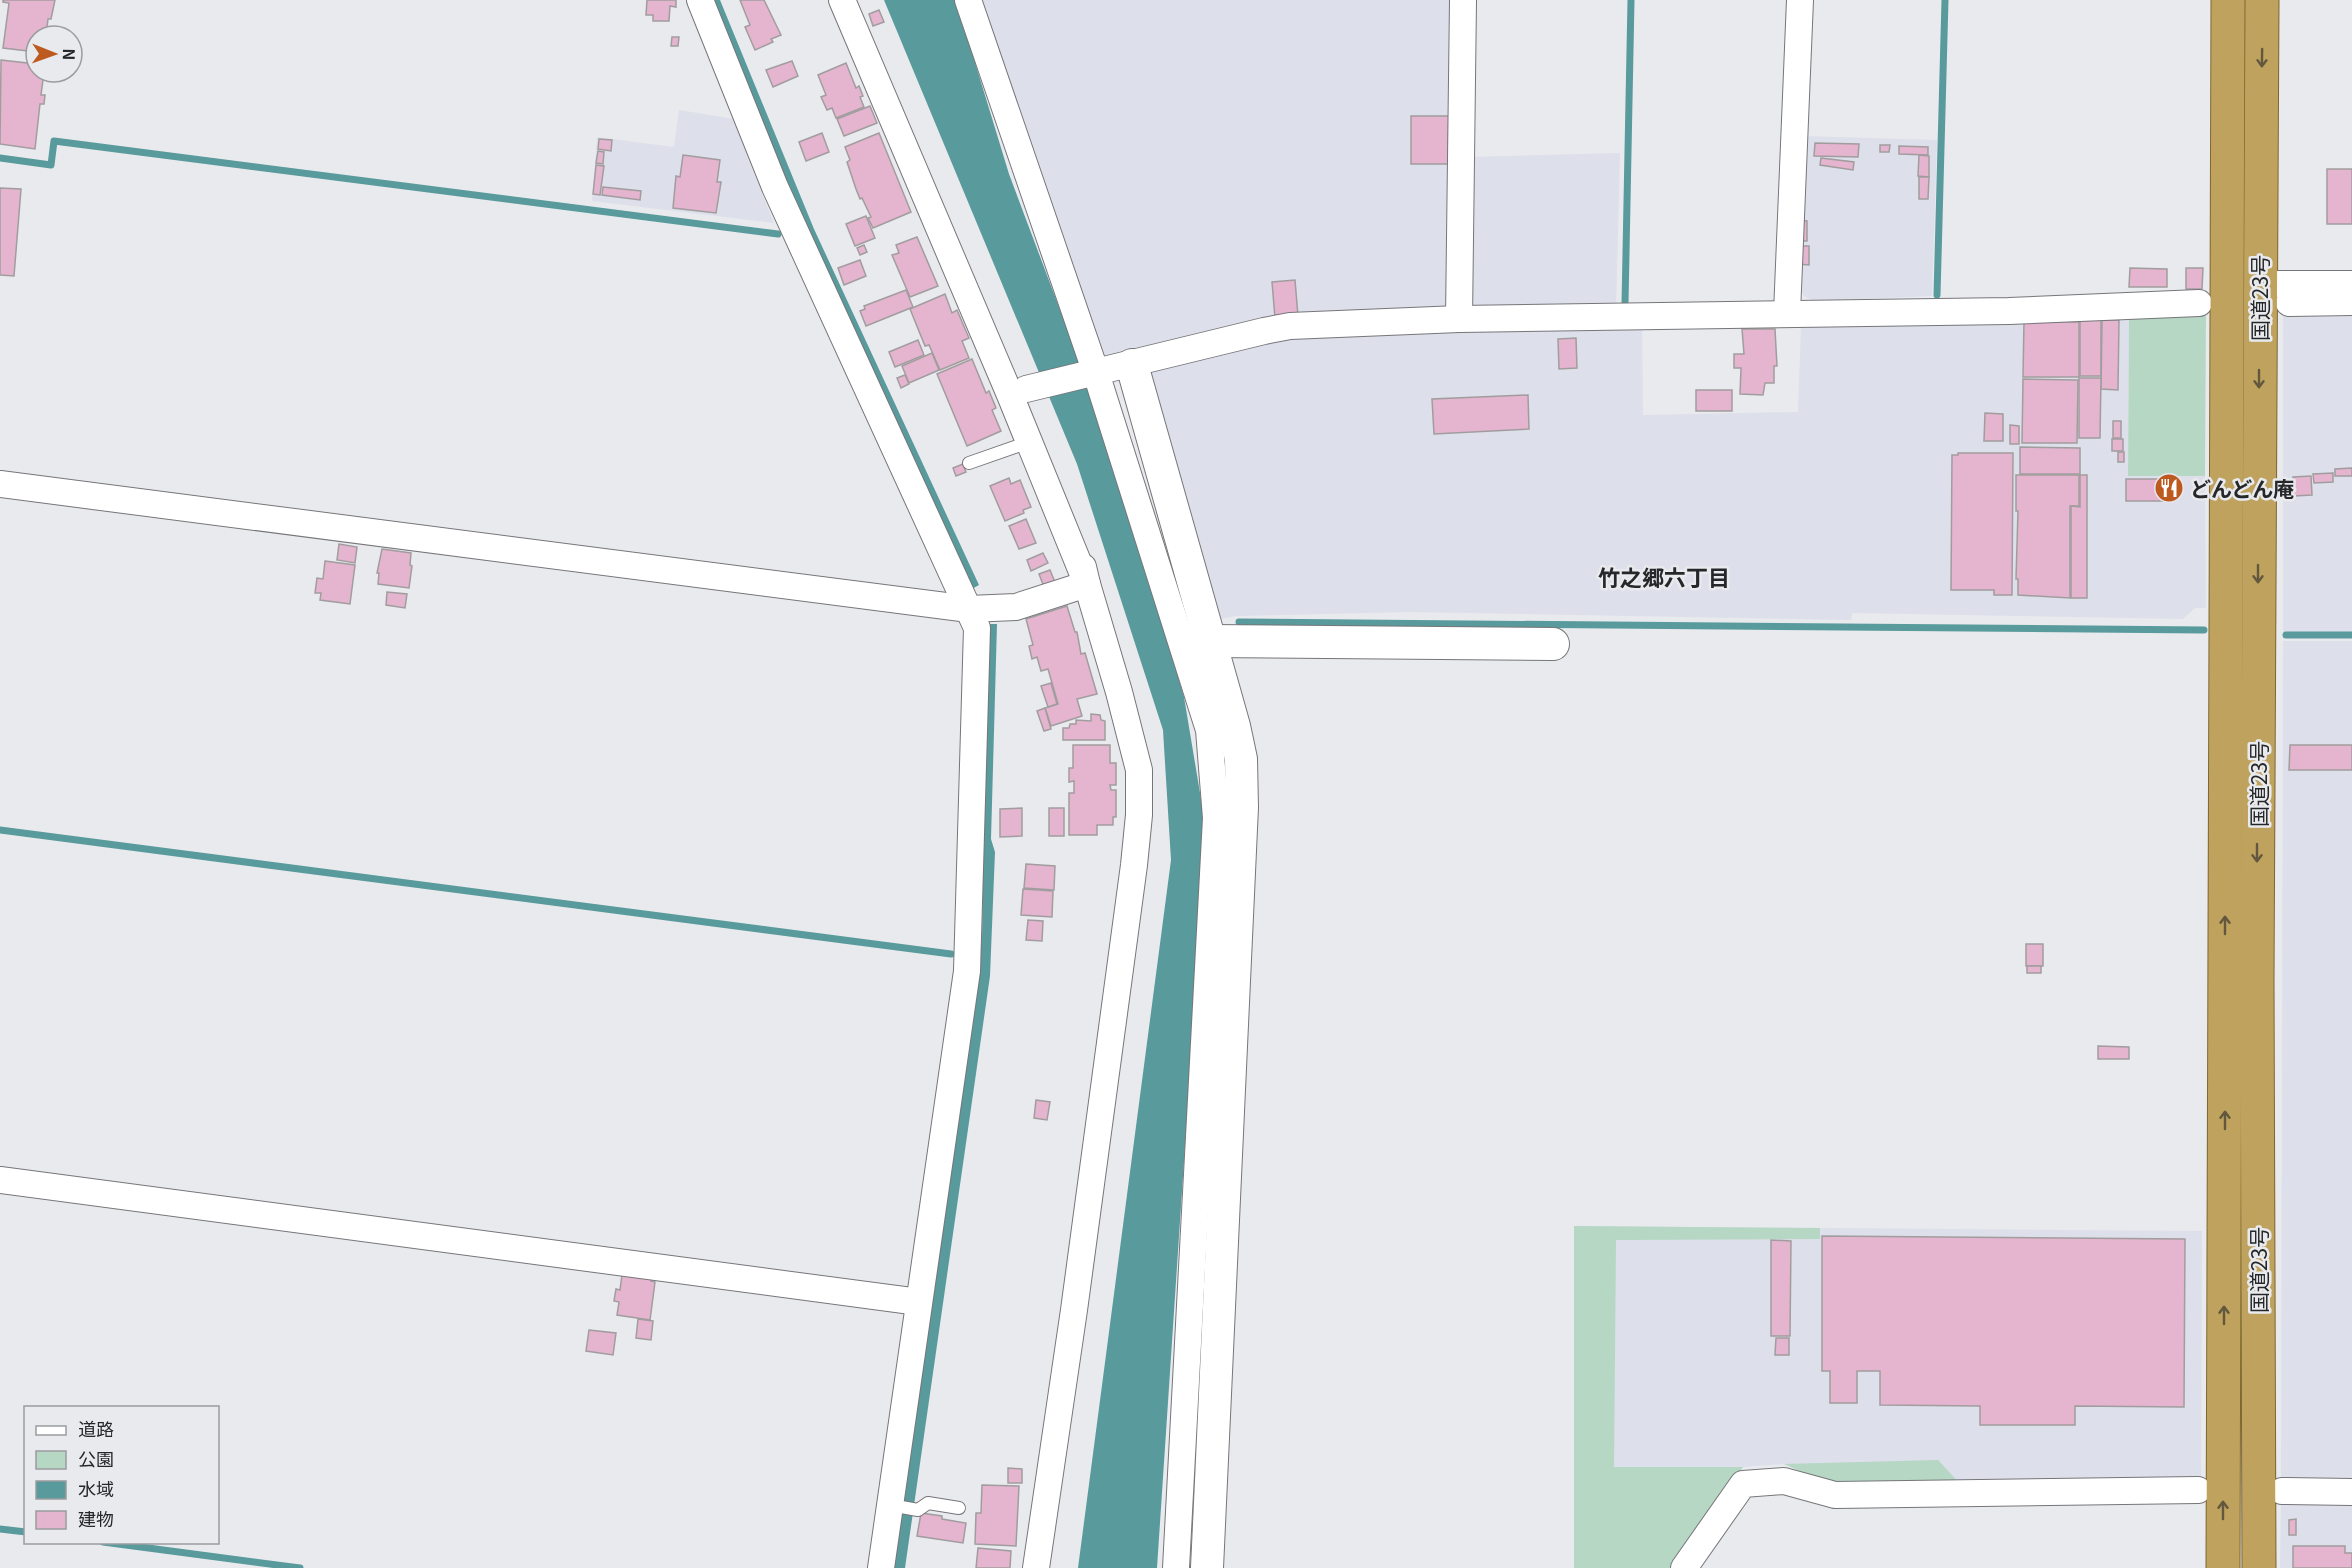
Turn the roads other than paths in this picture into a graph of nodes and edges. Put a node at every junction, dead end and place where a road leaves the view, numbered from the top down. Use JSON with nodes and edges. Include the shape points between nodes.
{"nodes":[{"id":1,"x":700,"y":0,"type":"edge"},
{"id":2,"x":842,"y":0,"type":"edge"},
{"id":3,"x":968,"y":0,"type":"edge"},
{"id":4,"x":1462,"y":0,"type":"edge"},
{"id":5,"x":1800,"y":0,"type":"edge"},
{"id":6,"x":2228,"y":0,"type":"edge"},
{"id":7,"x":2262,"y":0,"type":"edge"},
{"id":8,"x":939,"y":228,"type":"junction"},
{"id":9,"x":2259,"y":284,"type":"junction"},
{"id":10,"x":2352,"y":284,"type":"edge"},
{"id":11,"x":2352,"y":302,"type":"edge"},
{"id":12,"x":2199,"y":303,"type":"dead end"},
{"id":13,"x":2289,"y":303,"type":"dead end"},
{"id":14,"x":1787,"y":313,"type":"junction"},
{"id":15,"x":1459,"y":319,"type":"junction"},
{"id":16,"x":1132,"y":365,"type":"junction"},
{"id":17,"x":1096,"y":373,"type":"junction"},
{"id":18,"x":1031,"y":388,"type":"junction"},
{"id":19,"x":1029,"y":442,"type":"junction"},
{"id":20,"x":969,"y":463,"type":"dead end"},
{"id":21,"x":0,"y":484,"type":"edge"},
{"id":22,"x":1086,"y":584,"type":"junction"},
{"id":23,"x":969,"y":609,"type":"junction"},
{"id":24,"x":1209,"y":641,"type":"junction"},
{"id":25,"x":1553,"y":644,"type":"dead end"},
{"id":26,"x":0,"y":1180,"type":"edge"},
{"id":27,"x":919,"y":1302,"type":"junction"},
{"id":28,"x":2198,"y":1490,"type":"dead end"},
{"id":29,"x":2282,"y":1491,"type":"dead end"},
{"id":30,"x":2352,"y":1492,"type":"edge"},
{"id":31,"x":893,"y":1506,"type":"junction"},
{"id":32,"x":959,"y":1508,"type":"dead end"},
{"id":33,"x":881,"y":1568,"type":"edge"},
{"id":34,"x":1036,"y":1568,"type":"edge"},
{"id":35,"x":1176,"y":1568,"type":"edge"},
{"id":36,"x":1207,"y":1568,"type":"edge"},
{"id":37,"x":1684,"y":1568,"type":"edge"},
{"id":38,"x":2223,"y":1568,"type":"edge"},
{"id":39,"x":2259,"y":1568,"type":"edge"}],
"edges":[{"from":1,"to":23,"type":"street","via":[[775,187]]},
{"from":2,"to":8,"type":"street"},
{"from":3,"to":17,"type":"street"},
{"from":4,"to":15,"type":"street"},
{"from":5,"to":14,"type":"street"},
{"from":38,"to":6,"type":"highway","name":"国道23号","one_way":true},
{"from":7,"to":9,"type":"highway","name":"国道23号","one_way":true},
{"from":8,"to":18,"type":"street","via":[[975,273]]},
{"from":8,"to":19,"type":"street"},
{"from":9,"to":10,"type":"street"},
{"from":9,"to":39,"type":"highway","name":"国道23号","one_way":true},
{"from":11,"to":13,"type":"street"},
{"from":12,"to":14,"type":"street","via":[[2008,311]]},
{"from":14,"to":15,"type":"street"},
{"from":15,"to":16,"type":"street","via":[[1290,326]]},
{"from":16,"to":17,"type":"street"},
{"from":16,"to":24,"type":"street"},
{"from":17,"to":18,"type":"street"},
{"from":17,"to":35,"type":"street","via":[[1209,730],[1216,818]]},
{"from":18,"to":22,"type":"street","via":[[1072,509]]},
{"from":19,"to":20,"type":"lane"},
{"from":19,"to":22,"type":"street"},
{"from":21,"to":23,"type":"street"},
{"from":22,"to":23,"type":"street","via":[[1016,607]]},
{"from":22,"to":34,"type":"street","via":[[1139,770],[1138,815],[1076,1298]]},
{"from":23,"to":27,"type":"street","via":[[976,628],[969,946]]},
{"from":24,"to":25,"type":"street"},
{"from":24,"to":36,"type":"street","via":[[1241,759],[1242,807]]},
{"from":26,"to":27,"type":"street"},
{"from":27,"to":31,"type":"street"},
{"from":28,"to":37,"type":"street","via":[[1835,1496],[1784,1481],[1743,1484]]},
{"from":29,"to":30,"type":"street"},
{"from":31,"to":32,"type":"lane","via":[[918,1510],[928,1503]]},
{"from":31,"to":33,"type":"street"}]}
